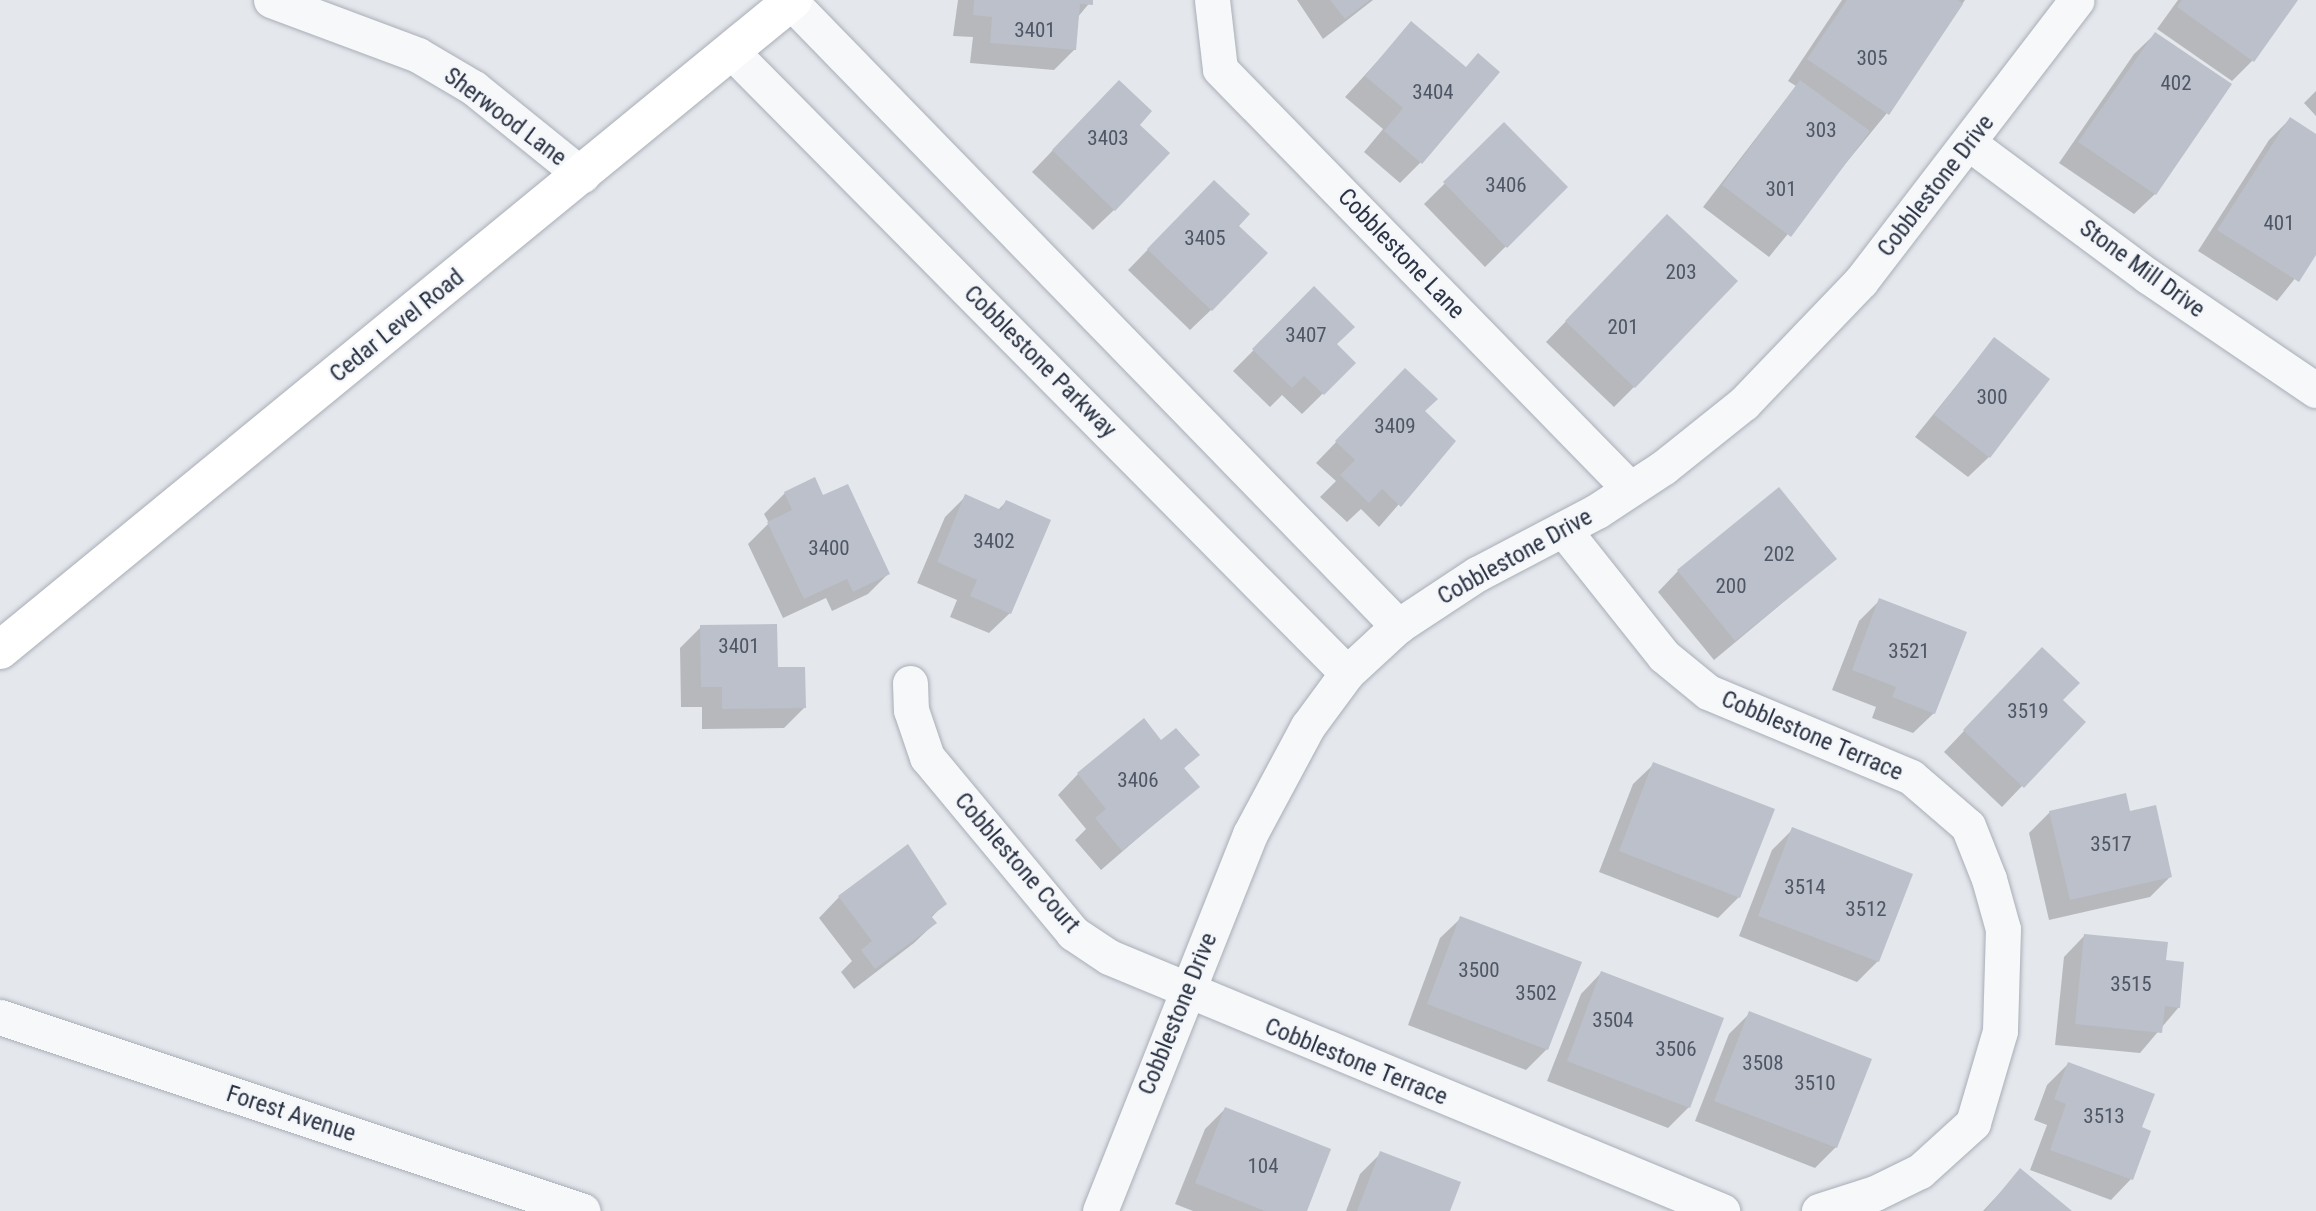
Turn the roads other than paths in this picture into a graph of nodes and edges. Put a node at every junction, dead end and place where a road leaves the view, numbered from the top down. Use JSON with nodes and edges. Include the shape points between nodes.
{"nodes":[{"id":1,"x":271,"y":0,"type":"edge"},
{"id":2,"x":1212,"y":0,"type":"edge"},
{"id":3,"x":2077,"y":0,"type":"edge"},
{"id":4,"x":792,"y":1,"type":"edge"},
{"id":5,"x":733,"y":52,"type":"junction"},
{"id":6,"x":1970,"y":144,"type":"junction"},
{"id":7,"x":582,"y":175,"type":"junction"},
{"id":8,"x":2316,"y":390,"type":"edge"},
{"id":9,"x":1630,"y":489,"type":"junction"},
{"id":10,"x":1563,"y":529,"type":"junction"},
{"id":11,"x":1398,"y":626,"type":"junction"},
{"id":12,"x":0,"y":650,"type":"edge"},
{"id":13,"x":1348,"y":673,"type":"junction"},
{"id":14,"x":910,"y":683,"type":"dead end"},
{"id":15,"x":1185,"y":992,"type":"junction"},
{"id":16,"x":0,"y":1017,"type":"edge"},
{"id":17,"x":583,"y":1211,"type":"edge"},
{"id":18,"x":1100,"y":1211,"type":"edge"},
{"id":19,"x":1722,"y":1211,"type":"edge"},
{"id":20,"x":1819,"y":1211,"type":"edge"}],
"edges":[{"from":1,"to":7,"type":"street","name":"Sherwood Lane","via":[[418,55],[474,88]]},
{"from":2,"to":9,"type":"street","name":"Cobblestone Lane","via":[[1220,69]]},
{"from":3,"to":6,"type":"street","name":"Cobblestone Drive"},
{"from":4,"to":5,"type":"main road","name":"Cedar Level Road"},
{"from":4,"to":11,"type":"street"},
{"from":5,"to":7,"type":"main road","name":"Cedar Level Road"},
{"from":5,"to":13,"type":"street","name":"Cobblestone Parkway"},
{"from":6,"to":8,"type":"street","name":"Stone Mill Drive","via":[[2148,276]]},
{"from":6,"to":9,"type":"street","name":"Cobblestone Drive","via":[[1811,337],[1744,403]]},
{"from":7,"to":12,"type":"main road","name":"Cedar Level Road"},
{"from":9,"to":10,"type":"street","name":"Cobblestone Drive"},
{"from":10,"to":11,"type":"street","name":"Cobblestone Drive","via":[[1477,574]]},
{"from":10,"to":20,"type":"street","name":"Cobblestone Terrace","via":[[1673,663],[1709,692],[1910,777],[1968,826],[1989,879],[2003,929],[2000,1031],[1973,1123],[1920,1171],[1875,1193]]},
{"from":11,"to":13,"type":"street","name":"Cobblestone Drive"},
{"from":13,"to":15,"type":"street","name":"Cobblestone Drive","via":[[1308,726],[1269,792]]},
{"from":14,"to":15,"type":"street","name":"Cobblestone Court","via":[[911,710],[927,757],[1073,933],[1109,957]]},
{"from":15,"to":18,"type":"street","name":"Cobblestone Drive"},
{"from":15,"to":19,"type":"street","name":"Cobblestone Terrace"},
{"from":16,"to":17,"type":"street","name":"Forest Avenue"}]}
